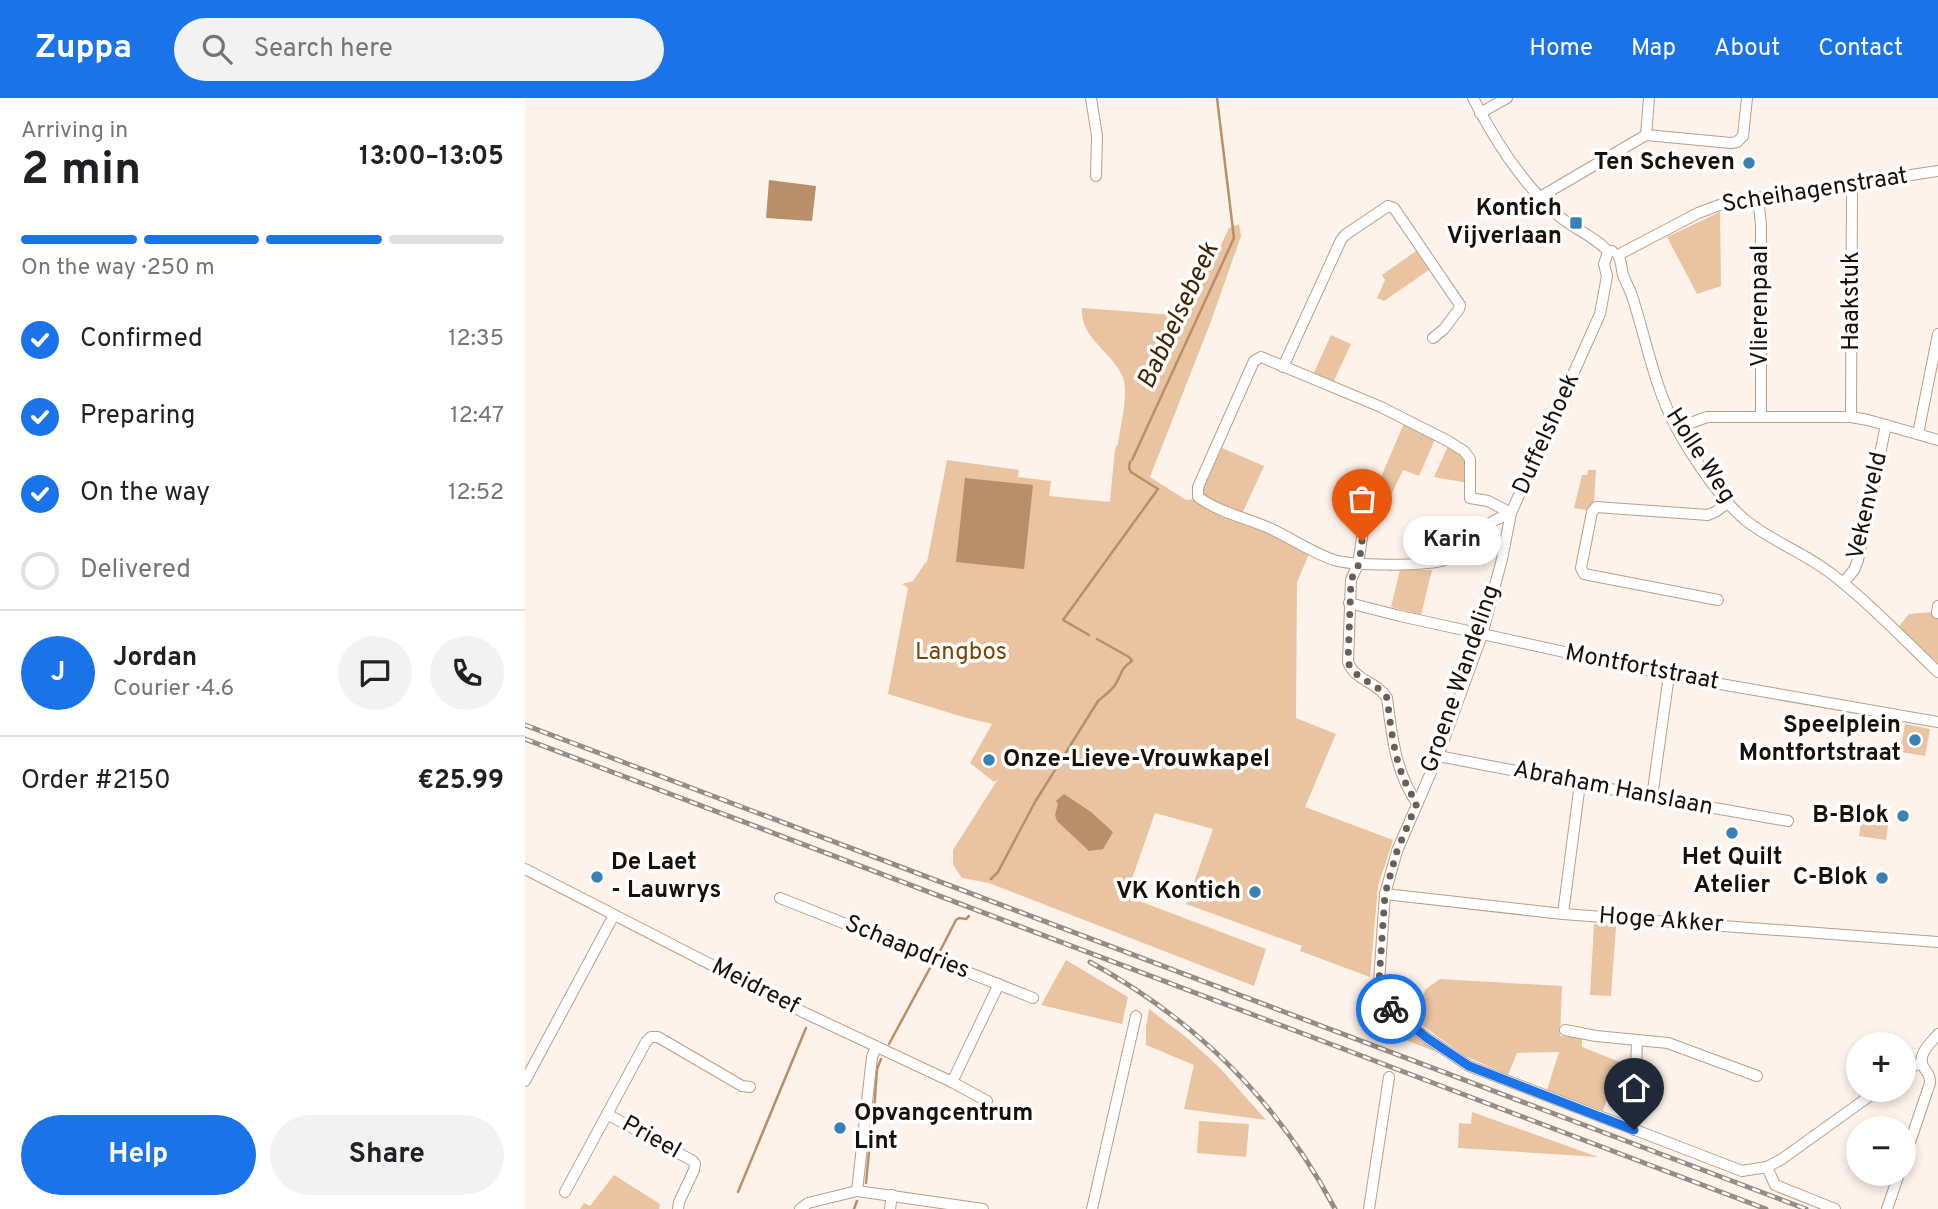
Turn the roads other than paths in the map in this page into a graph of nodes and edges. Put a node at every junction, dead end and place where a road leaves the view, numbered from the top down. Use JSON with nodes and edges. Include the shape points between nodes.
{"nodes":[{"id":1,"x":1091,"y":98,"type":"edge"},
{"id":2,"x":1473,"y":98,"type":"edge"},
{"id":3,"x":1507,"y":98,"type":"edge"},
{"id":4,"x":1649,"y":98,"type":"edge"},
{"id":5,"x":1747,"y":98,"type":"edge"},
{"id":6,"x":1480,"y":113,"type":"junction"},
{"id":7,"x":1646,"y":135,"type":"junction"},
{"id":8,"x":1938,"y":171,"type":"edge"},
{"id":9,"x":1096,"y":176,"type":"dead end"},
{"id":10,"x":1852,"y":185,"type":"junction"},
{"id":11,"x":1540,"y":197,"type":"junction"},
{"id":12,"x":1758,"y":197,"type":"junction"},
{"id":13,"x":1613,"y":253,"type":"junction"},
{"id":14,"x":1622,"y":273,"type":"junction"},
{"id":15,"x":1607,"y":276,"type":"junction"},
{"id":16,"x":1938,"y":334,"type":"edge"},
{"id":17,"x":1433,"y":338,"type":"dead end"},
{"id":18,"x":1283,"y":367,"type":"junction"},
{"id":19,"x":1761,"y":416,"type":"junction"},
{"id":20,"x":1851,"y":417,"type":"junction"},
{"id":21,"x":1886,"y":425,"type":"junction"},
{"id":22,"x":1677,"y":428,"type":"junction"},
{"id":23,"x":1918,"y":434,"type":"junction"},
{"id":24,"x":1938,"y":440,"type":"edge"},
{"id":25,"x":1728,"y":503,"type":"junction"},
{"id":26,"x":1511,"y":513,"type":"junction"},
{"id":27,"x":1365,"y":518,"type":"dead end"},
{"id":28,"x":1359,"y":564,"type":"junction"},
{"id":29,"x":1843,"y":583,"type":"junction"},
{"id":30,"x":1718,"y":600,"type":"dead end"},
{"id":31,"x":1349,"y":603,"type":"junction"},
{"id":32,"x":1482,"y":635,"type":"junction"},
{"id":33,"x":1938,"y":672,"type":"edge"},
{"id":34,"x":1669,"y":675,"type":"junction"},
{"id":35,"x":1938,"y":722,"type":"edge"},
{"id":36,"x":1438,"y":755,"type":"junction"},
{"id":37,"x":1580,"y":783,"type":"junction"},
{"id":38,"x":1652,"y":797,"type":"junction"},
{"id":39,"x":1417,"y":803,"type":"junction"},
{"id":40,"x":1788,"y":821,"type":"dead end"},
{"id":41,"x":525,"y":869,"type":"edge"},
{"id":42,"x":1385,"y":894,"type":"junction"},
{"id":43,"x":780,"y":898,"type":"dead end"},
{"id":44,"x":1563,"y":914,"type":"junction"},
{"id":45,"x":614,"y":915,"type":"junction"},
{"id":46,"x":1938,"y":942,"type":"edge"},
{"id":47,"x":999,"y":984,"type":"junction"},
{"id":48,"x":1033,"y":998,"type":"dead end"},
{"id":49,"x":1136,"y":1016,"type":"dead end"},
{"id":50,"x":1565,"y":1030,"type":"dead end"},
{"id":51,"x":1938,"y":1034,"type":"edge"},
{"id":52,"x":1637,"y":1040,"type":"junction"},
{"id":53,"x":876,"y":1047,"type":"junction"},
{"id":54,"x":1922,"y":1062,"type":"junction"},
{"id":55,"x":1916,"y":1065,"type":"edge"},
{"id":56,"x":1757,"y":1076,"type":"dead end"},
{"id":57,"x":1389,"y":1077,"type":"dead end"},
{"id":58,"x":525,"y":1081,"type":"edge"},
{"id":59,"x":951,"y":1082,"type":"junction"},
{"id":60,"x":750,"y":1087,"type":"dead end"},
{"id":61,"x":987,"y":1101,"type":"dead end"},
{"id":62,"x":1862,"y":1102,"type":"edge"},
{"id":63,"x":607,"y":1114,"type":"junction"},
{"id":64,"x":1916,"y":1124,"type":"edge"},
{"id":65,"x":1634,"y":1130,"type":"junction"},
{"id":66,"x":1767,"y":1167,"type":"junction"},
{"id":67,"x":1895,"y":1186,"type":"edge"},
{"id":68,"x":857,"y":1191,"type":"junction"},
{"id":69,"x":565,"y":1192,"type":"dead end"},
{"id":70,"x":892,"y":1195,"type":"junction"},
{"id":71,"x":678,"y":1205,"type":"edge"},
{"id":72,"x":687,"y":1209,"type":"edge"},
{"id":73,"x":800,"y":1209,"type":"edge"},
{"id":74,"x":890,"y":1209,"type":"edge"},
{"id":75,"x":983,"y":1209,"type":"edge"},
{"id":76,"x":1092,"y":1209,"type":"edge"},
{"id":77,"x":1369,"y":1209,"type":"edge"},
{"id":78,"x":1835,"y":1209,"type":"edge"},
{"id":79,"x":1887,"y":1209,"type":"edge"}],
"edges":[{"from":1,"to":9,"type":"street","via":[[1097,136]]},
{"from":2,"to":6,"type":"street"},
{"from":3,"to":6,"type":"street"},
{"from":4,"to":7,"type":"street"},
{"from":5,"to":7,"type":"street","via":[[1743,136],[1737,142]]},
{"from":6,"to":11,"type":"street"},
{"from":7,"to":11,"type":"street"},
{"from":8,"to":10,"type":"street","name":"Scheihagenstraat"},
{"from":10,"to":12,"type":"street","name":"Scheihagenstraat"},
{"from":10,"to":20,"type":"street","name":"Haakstuk"},
{"from":11,"to":13,"type":"street","via":[[1568,224]]},
{"from":12,"to":13,"type":"street","name":"Scheihagenstraat","via":[[1711,208]]},
{"from":12,"to":19,"type":"street","name":"Vlierenpaal"},
{"from":13,"to":14,"type":"street"},
{"from":13,"to":15,"type":"street","name":"Duffelshoek","via":[[1604,264]]},
{"from":14,"to":15,"type":"street"},
{"from":14,"to":22,"type":"street","name":"Holle Weg"},
{"from":15,"to":26,"type":"street","name":"Duffelshoek","via":[[1589,341]]},
{"from":16,"to":23,"type":"street"},
{"from":17,"to":18,"type":"street","via":[[1459,305],[1394,208],[1388,206],[1341,240]]},
{"from":18,"to":26,"type":"street","via":[[1381,407],[1457,446],[1470,459],[1470,498]]},
{"from":18,"to":28,"type":"street","name":"Duffelshoek","via":[[1261,357],[1254,360],[1198,487],[1198,497],[1336,561]]},
{"from":19,"to":20,"type":"street"},
{"from":19,"to":22,"type":"street","via":[[1707,417]]},
{"from":20,"to":21,"type":"street"},
{"from":21,"to":23,"type":"street"},
{"from":21,"to":29,"type":"street","name":"Vekenveld","via":[[1857,560]]},
{"from":22,"to":25,"type":"street","name":"Holle Weg"},
{"from":23,"to":24,"type":"street"},
{"from":25,"to":29,"type":"street","name":"Holle Weg","via":[[1752,525]]},
{"from":25,"to":30,"type":"street","via":[[1708,515],[1598,506],[1592,512],[1581,568],[1584,574]]},
{"from":26,"to":28,"type":"street","name":"Duffelshoek","via":[[1443,560]]},
{"from":26,"to":32,"type":"street","name":"Groene Wandeling"},
{"from":27,"to":28,"type":"street"},
{"from":28,"to":31,"type":"street","via":[[1351,580]]},
{"from":29,"to":33,"type":"street","name":"Holle Weg"},
{"from":31,"to":32,"type":"street","name":"Montfortstraat"},
{"from":31,"to":39,"type":"street","via":[[1348,662],[1351,670],[1387,698],[1394,750],[1407,790]]},
{"from":32,"to":34,"type":"street","name":"Montfortstraat"},
{"from":32,"to":36,"type":"street","name":"Groene Wandeling"},
{"from":34,"to":35,"type":"street","name":"Montfortstraat"},
{"from":34,"to":38,"type":"street"},
{"from":36,"to":37,"type":"street","name":"Abraham Hanslaan"},
{"from":36,"to":39,"type":"street","name":"Groene Wandeling"},
{"from":37,"to":38,"type":"street","name":"Abraham Hanslaan"},
{"from":37,"to":44,"type":"street"},
{"from":38,"to":40,"type":"street","name":"Abraham Hanslaan"},
{"from":39,"to":42,"type":"street"},
{"from":41,"to":45,"type":"street","name":"Meidreef"},
{"from":42,"to":44,"type":"street","name":"Hoge Akker"},
{"from":42,"to":65,"type":"street","via":[[1379,982],[1385,1001],[1397,1014],[1469,1066]]},
{"from":43,"to":47,"type":"street","name":"Schaapdries"},
{"from":44,"to":46,"type":"street","name":"Hoge Akker"},
{"from":45,"to":53,"type":"street","name":"Meidreef"},
{"from":45,"to":58,"type":"street"},
{"from":47,"to":48,"type":"street","name":"Schaapdries"},
{"from":47,"to":59,"type":"street"},
{"from":49,"to":76,"type":"street"},
{"from":50,"to":52,"type":"street"},
{"from":51,"to":54,"type":"street","via":[[1925,1049]]},
{"from":52,"to":56,"type":"street","via":[[1668,1043]]},
{"from":52,"to":65,"type":"street"},
{"from":53,"to":59,"type":"street","name":"Meidreef"},
{"from":53,"to":68,"type":"street"},
{"from":54,"to":55,"type":"street"},
{"from":54,"to":64,"type":"street","via":[[1930,1083]]},
{"from":57,"to":77,"type":"street"},
{"from":59,"to":61,"type":"street","name":"Meidreef"},
{"from":60,"to":63,"type":"street","via":[[651,1037]]},
{"from":62,"to":66,"type":"street"},
{"from":63,"to":69,"type":"street"},
{"from":63,"to":71,"type":"street","name":"Prieel","via":[[693,1161],[694,1170]]},
{"from":65,"to":66,"type":"street","via":[[1742,1171]]},
{"from":66,"to":78,"type":"street","via":[[1775,1185]]},
{"from":67,"to":79,"type":"street"},
{"from":68,"to":70,"type":"street"},
{"from":68,"to":73,"type":"street"},
{"from":70,"to":74,"type":"street"},
{"from":70,"to":75,"type":"street"},
{"from":71,"to":72,"type":"street","name":"Prieel"}]}
